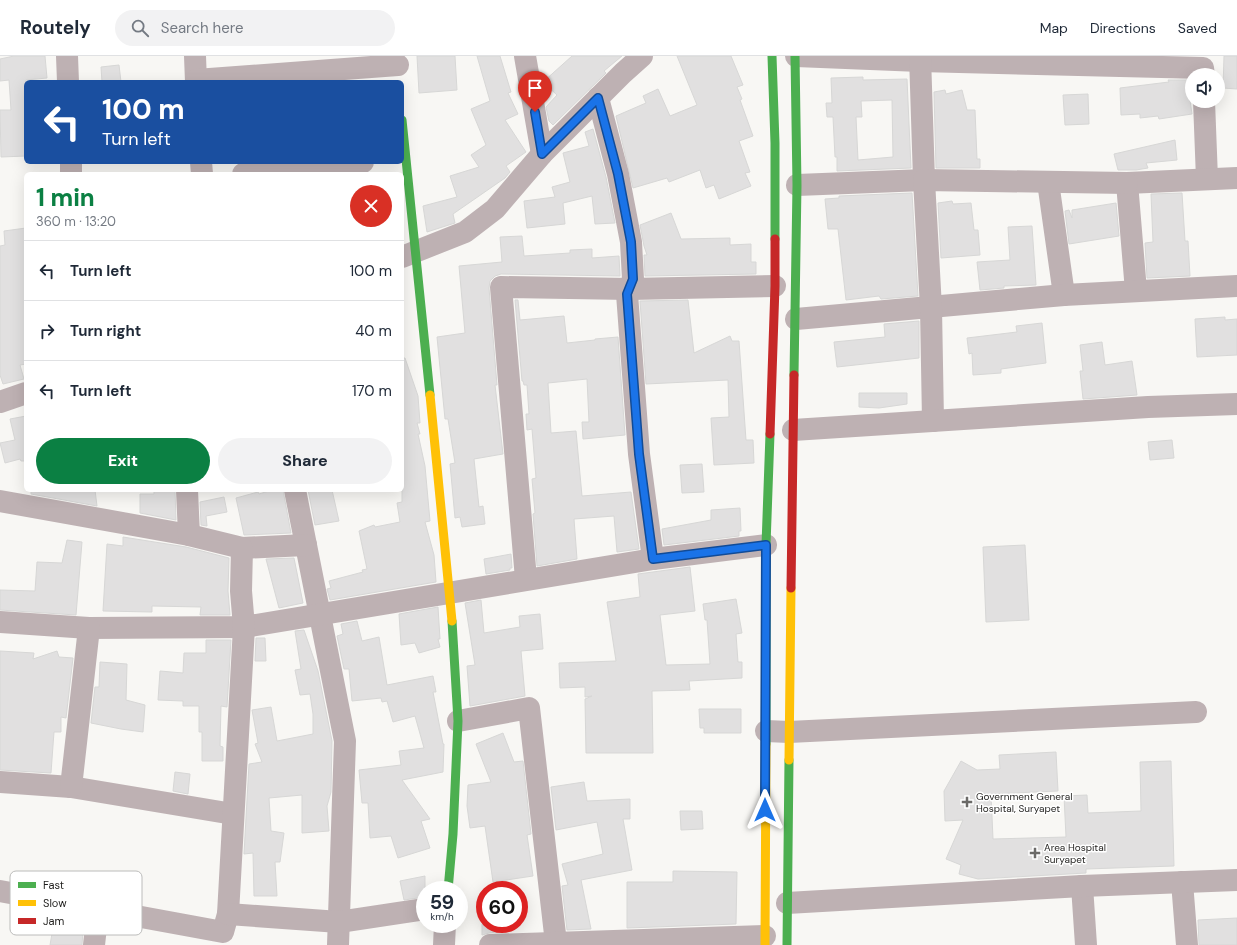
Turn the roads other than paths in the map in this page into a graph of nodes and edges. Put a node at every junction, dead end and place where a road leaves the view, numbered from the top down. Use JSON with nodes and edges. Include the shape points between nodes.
{"nodes":[{"id":1,"x":67,"y":56,"type":"edge"},
{"id":2,"x":195,"y":56,"type":"edge"},
{"id":3,"x":524,"y":56,"type":"edge"},
{"id":4,"x":642,"y":56,"type":"edge"},
{"id":5,"x":772,"y":56,"type":"edge"},
{"id":6,"x":796,"y":56,"type":"edge"},
{"id":7,"x":920,"y":59,"type":"edge"},
{"id":8,"x":1017,"y":60,"type":"edge"},
{"id":9,"x":1109,"y":61,"type":"edge"},
{"id":10,"x":398,"y":68,"type":"edge"},
{"id":11,"x":1203,"y":68,"type":"edge"},
{"id":12,"x":68,"y":80,"type":"edge"},
{"id":13,"x":196,"y":80,"type":"edge"},
{"id":14,"x":212,"y":80,"type":"edge"},
{"id":15,"x":598,"y":98,"type":"junction"},
{"id":16,"x":1204,"y":108,"type":"edge"},
{"id":17,"x":542,"y":154,"type":"junction"},
{"id":18,"x":404,"y":158,"type":"edge"},
{"id":19,"x":344,"y":164,"type":"edge"},
{"id":20,"x":262,"y":172,"type":"edge"},
{"id":21,"x":1237,"y":178,"type":"edge"},
{"id":22,"x":1207,"y":179,"type":"junction"},
{"id":23,"x":924,"y":180,"type":"junction"},
{"id":24,"x":1048,"y":182,"type":"junction"},
{"id":25,"x":1127,"y":183,"type":"junction"},
{"id":26,"x":798,"y":185,"type":"junction"},
{"id":27,"x":408,"y":255,"type":"edge"},
{"id":28,"x":775,"y":286,"type":"junction"},
{"id":29,"x":1237,"y":286,"type":"edge"},
{"id":30,"x":630,"y":289,"type":"junction"},
{"id":31,"x":1136,"y":291,"type":"junction"},
{"id":32,"x":1064,"y":295,"type":"junction"},
{"id":33,"x":931,"y":308,"type":"junction"},
{"id":34,"x":796,"y":319,"type":"junction"},
{"id":35,"x":24,"y":394,"type":"edge"},
{"id":36,"x":0,"y":402,"type":"edge"},
{"id":37,"x":1237,"y":404,"type":"edge"},
{"id":38,"x":933,"y":421,"type":"junction"},
{"id":39,"x":793,"y":430,"type":"junction"},
{"id":40,"x":186,"y":492,"type":"edge"},
{"id":41,"x":295,"y":492,"type":"edge"},
{"id":42,"x":0,"y":501,"type":"edge"},
{"id":43,"x":189,"y":535,"type":"junction"},
{"id":44,"x":306,"y":545,"type":"junction"},
{"id":45,"x":766,"y":545,"type":"junction"},
{"id":46,"x":242,"y":548,"type":"junction"},
{"id":47,"x":653,"y":559,"type":"junction"},
{"id":48,"x":526,"y":579,"type":"junction"},
{"id":49,"x":450,"y":592,"type":"junction"},
{"id":50,"x":320,"y":614,"type":"junction"},
{"id":51,"x":0,"y":622,"type":"edge"},
{"id":52,"x":244,"y":627,"type":"junction"},
{"id":53,"x":89,"y":628,"type":"junction"},
{"id":54,"x":1196,"y":712,"type":"dead end"},
{"id":55,"x":458,"y":721,"type":"junction"},
{"id":56,"x":766,"y":731,"type":"junction"},
{"id":57,"x":789,"y":732,"type":"junction"},
{"id":58,"x":0,"y":782,"type":"edge"},
{"id":59,"x":71,"y":787,"type":"junction"},
{"id":60,"x":233,"y":814,"type":"junction"},
{"id":61,"x":1237,"y":880,"type":"edge"},
{"id":62,"x":449,"y":881,"type":"edge"},
{"id":63,"x":1182,"y":882,"type":"junction"},
{"id":64,"x":1082,"y":886,"type":"junction"},
{"id":65,"x":0,"y":891,"type":"edge"},
{"id":66,"x":10,"y":893,"type":"edge"},
{"id":67,"x":787,"y":903,"type":"junction"},
{"id":68,"x":416,"y":910,"type":"edge"},
{"id":69,"x":142,"y":917,"type":"edge"},
{"id":70,"x":339,"y":922,"type":"junction"},
{"id":71,"x":224,"y":931,"type":"edge"},
{"id":72,"x":445,"y":933,"type":"edge"},
{"id":73,"x":95,"y":935,"type":"edge"},
{"id":74,"x":765,"y":941,"type":"edge"},
{"id":75,"x":556,"y":943,"type":"junction"},
{"id":76,"x":94,"y":945,"type":"edge"},
{"id":77,"x":338,"y":945,"type":"edge"},
{"id":78,"x":444,"y":945,"type":"edge"},
{"id":79,"x":490,"y":945,"type":"edge"},
{"id":80,"x":786,"y":945,"type":"edge"},
{"id":81,"x":1086,"y":945,"type":"edge"},
{"id":82,"x":1188,"y":945,"type":"edge"}],
"edges":[{"from":1,"to":12,"type":"street"},
{"from":2,"to":13,"type":"street"},
{"from":3,"to":17,"type":"street"},
{"from":4,"to":15,"type":"street"},
{"from":5,"to":28,"type":"main road"},
{"from":6,"to":7,"type":"street"},
{"from":6,"to":26,"type":"main road"},
{"from":7,"to":8,"type":"street"},
{"from":7,"to":23,"type":"street"},
{"from":8,"to":9,"type":"street"},
{"from":9,"to":11,"type":"street"},
{"from":10,"to":14,"type":"street"},
{"from":15,"to":17,"type":"street"},
{"from":15,"to":30,"type":"street","via":[[618,174],[631,242],[633,279]]},
{"from":16,"to":22,"type":"street"},
{"from":17,"to":27,"type":"street","via":[[495,209],[465,232]]},
{"from":18,"to":27,"type":"main road"},
{"from":19,"to":20,"type":"street"},
{"from":21,"to":22,"type":"street"},
{"from":22,"to":25,"type":"street"},
{"from":23,"to":24,"type":"street"},
{"from":23,"to":26,"type":"street"},
{"from":23,"to":33,"type":"street"},
{"from":24,"to":25,"type":"street"},
{"from":24,"to":32,"type":"street"},
{"from":25,"to":31,"type":"street"},
{"from":26,"to":34,"type":"main road"},
{"from":27,"to":49,"type":"main road"},
{"from":28,"to":30,"type":"street"},
{"from":28,"to":45,"type":"main road"},
{"from":29,"to":31,"type":"street"},
{"from":30,"to":47,"type":"street","via":[[627,294],[639,454]]},
{"from":30,"to":48,"type":"street","via":[[501,287]]},
{"from":31,"to":32,"type":"street"},
{"from":32,"to":33,"type":"street"},
{"from":33,"to":34,"type":"street"},
{"from":33,"to":38,"type":"street"},
{"from":34,"to":39,"type":"main road"},
{"from":35,"to":36,"type":"street"},
{"from":37,"to":38,"type":"street"},
{"from":38,"to":39,"type":"street"},
{"from":39,"to":57,"type":"main road"},
{"from":40,"to":43,"type":"street"},
{"from":41,"to":44,"type":"street"},
{"from":42,"to":43,"type":"street"},
{"from":43,"to":46,"type":"street"},
{"from":44,"to":46,"type":"street"},
{"from":44,"to":50,"type":"street"},
{"from":45,"to":47,"type":"street"},
{"from":45,"to":56,"type":"main road"},
{"from":46,"to":52,"type":"street","via":[[241,591]]},
{"from":47,"to":48,"type":"street"},
{"from":48,"to":49,"type":"street"},
{"from":49,"to":50,"type":"street"},
{"from":49,"to":55,"type":"main road"},
{"from":50,"to":52,"type":"street"},
{"from":50,"to":70,"type":"street","via":[[345,741]]},
{"from":51,"to":53,"type":"street"},
{"from":52,"to":53,"type":"street"},
{"from":52,"to":60,"type":"street"},
{"from":53,"to":59,"type":"street"},
{"from":54,"to":57,"type":"street"},
{"from":55,"to":62,"type":"main road"},
{"from":55,"to":75,"type":"street","via":[[529,708]]},
{"from":56,"to":57,"type":"street"},
{"from":56,"to":74,"type":"main road"},
{"from":57,"to":67,"type":"main road"},
{"from":58,"to":59,"type":"street"},
{"from":59,"to":60,"type":"street"},
{"from":60,"to":71,"type":"street"},
{"from":61,"to":63,"type":"street"},
{"from":63,"to":64,"type":"street"},
{"from":63,"to":82,"type":"street"},
{"from":64,"to":67,"type":"street"},
{"from":64,"to":81,"type":"street"},
{"from":65,"to":66,"type":"street"},
{"from":67,"to":80,"type":"main road"},
{"from":68,"to":70,"type":"street"},
{"from":69,"to":71,"type":"street"},
{"from":70,"to":71,"type":"street"},
{"from":70,"to":77,"type":"street"},
{"from":72,"to":78,"type":"street"},
{"from":73,"to":76,"type":"street"},
{"from":74,"to":75,"type":"street"},
{"from":75,"to":79,"type":"street"}]}
